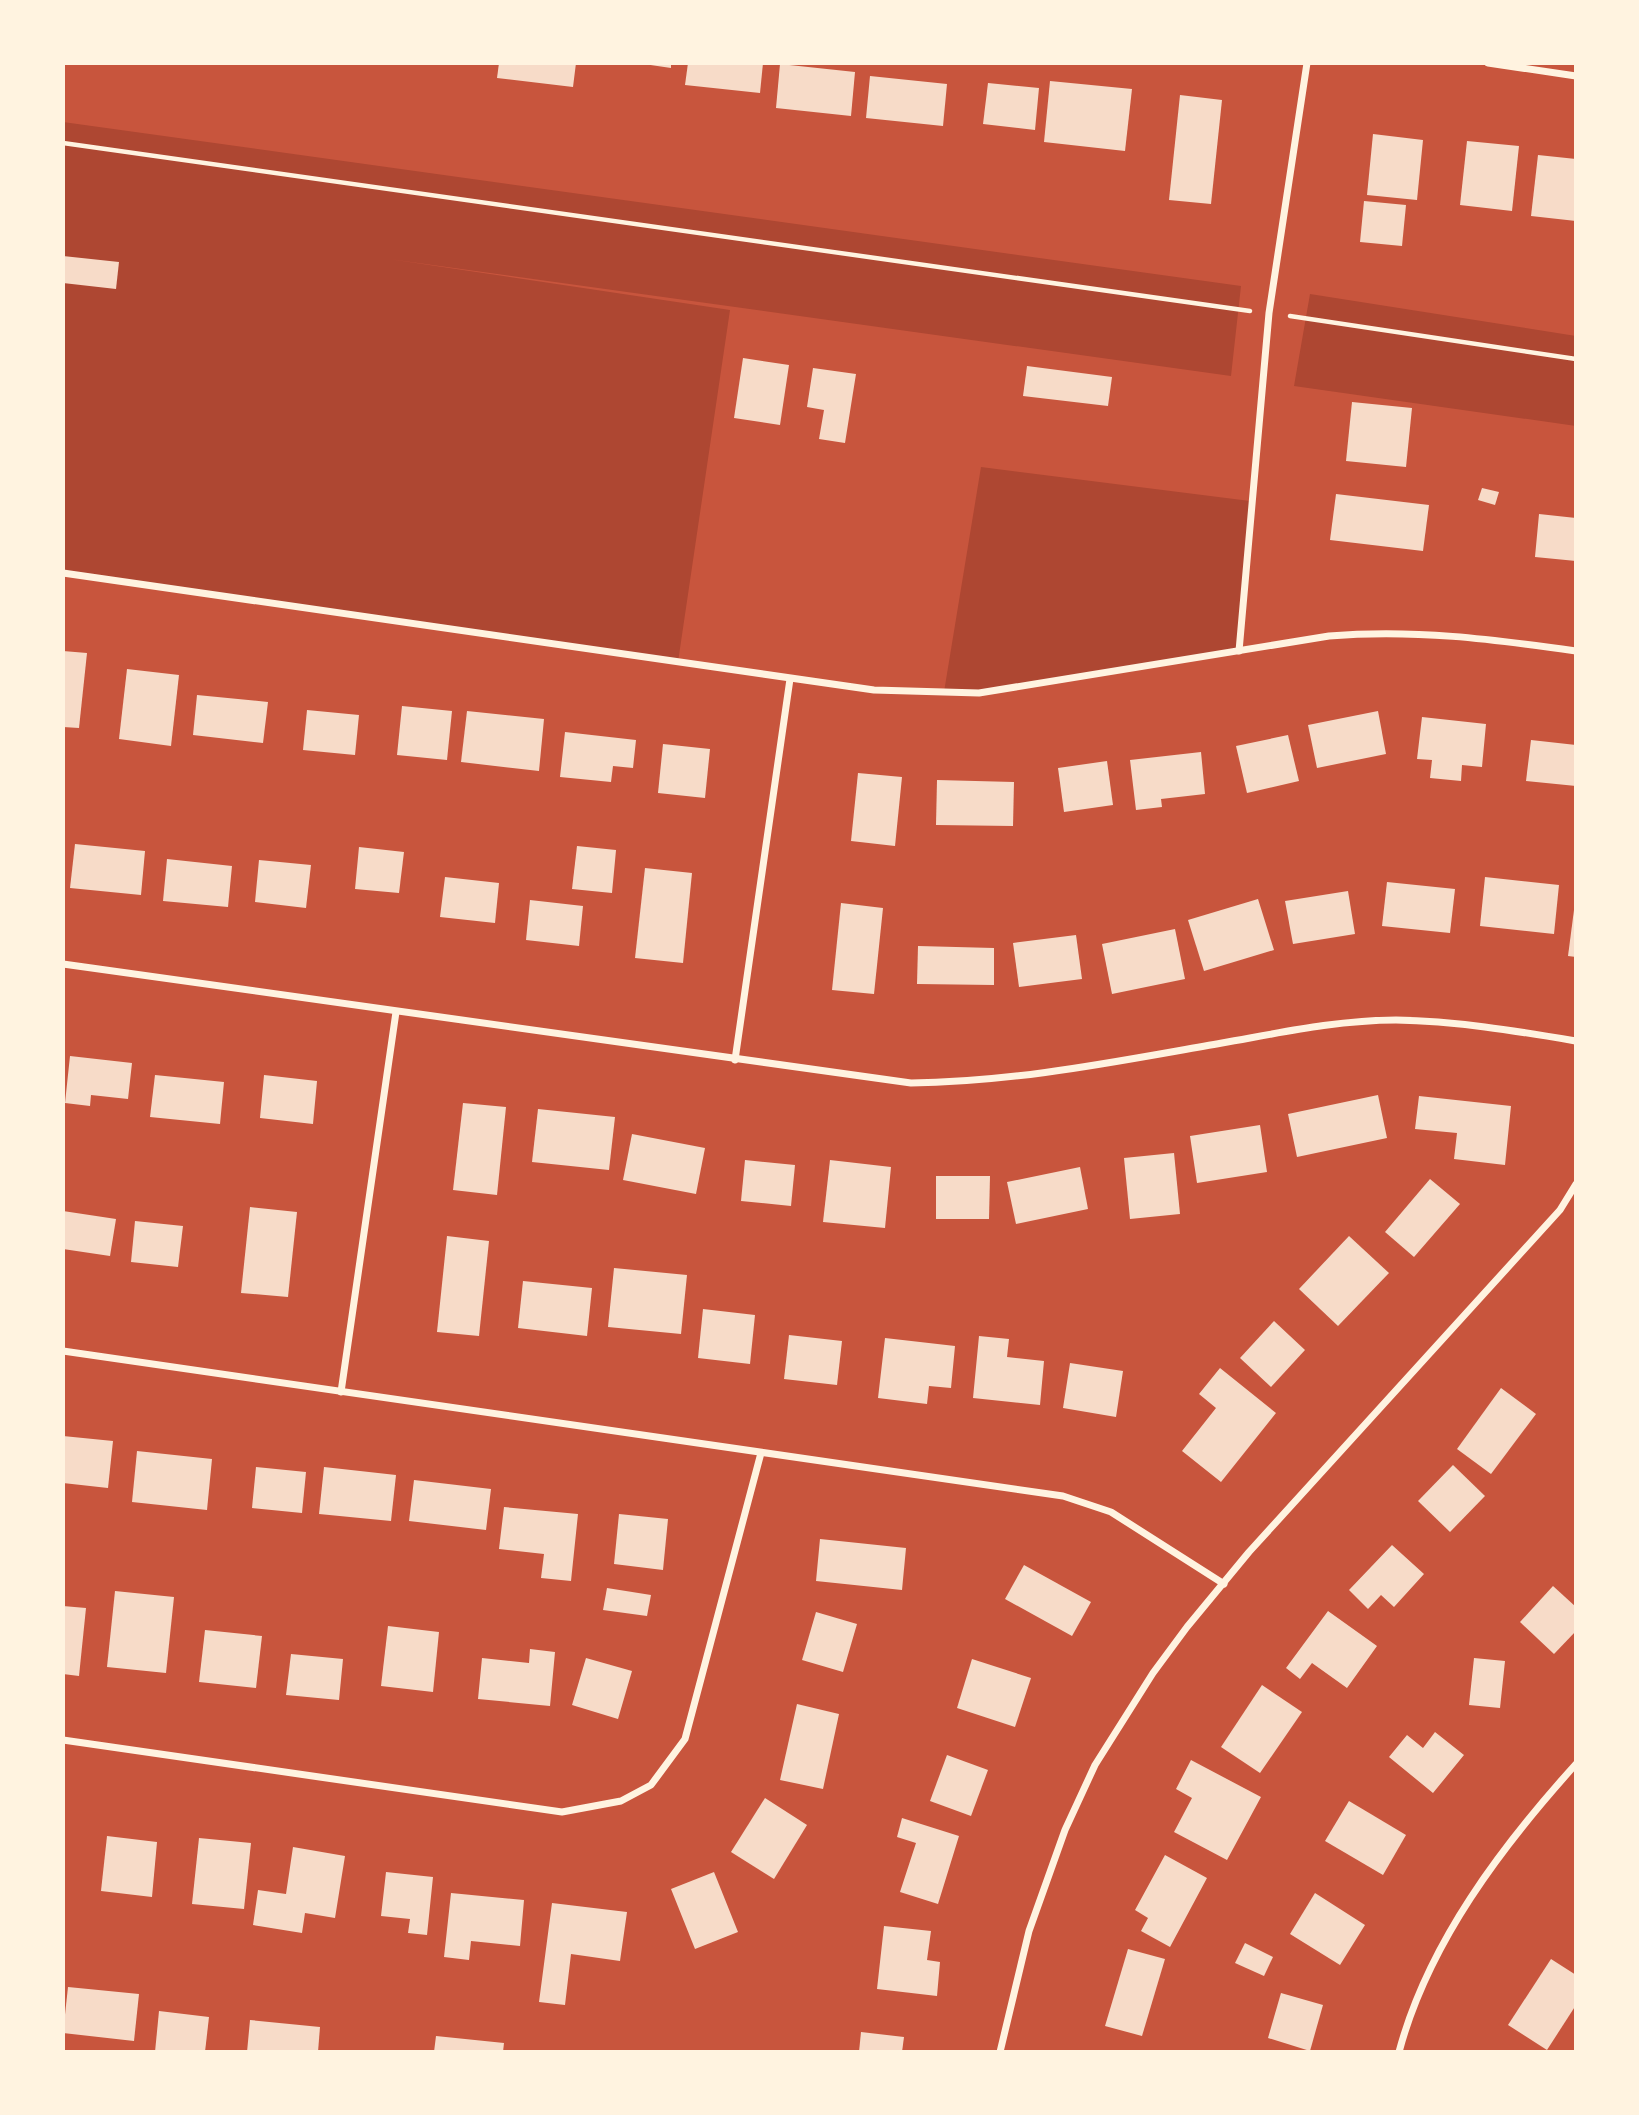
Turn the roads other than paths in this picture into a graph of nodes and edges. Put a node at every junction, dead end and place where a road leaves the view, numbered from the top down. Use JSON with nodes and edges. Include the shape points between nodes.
{"nodes":[{"id":1,"x":1307,"y":63,"type":"edge"},
{"id":2,"x":1488,"y":63,"type":"edge"},
{"id":3,"x":1576,"y":76,"type":"edge"},
{"id":4,"x":63,"y":573,"type":"edge"},
{"id":5,"x":1576,"y":651,"type":"edge"},
{"id":6,"x":1238,"y":652,"type":"junction"},
{"id":7,"x":790,"y":679,"type":"junction"},
{"id":8,"x":63,"y":964,"type":"edge"},
{"id":9,"x":396,"y":1012,"type":"junction"},
{"id":10,"x":1576,"y":1041,"type":"edge"},
{"id":11,"x":735,"y":1060,"type":"junction"},
{"id":12,"x":1576,"y":1184,"type":"edge"},
{"id":13,"x":63,"y":1351,"type":"edge"},
{"id":14,"x":341,"y":1392,"type":"junction"},
{"id":15,"x":761,"y":1453,"type":"junction"},
{"id":16,"x":1224,"y":1584,"type":"junction"},
{"id":17,"x":63,"y":1740,"type":"edge"},
{"id":18,"x":1576,"y":1764,"type":"edge"},
{"id":19,"x":1000,"y":2052,"type":"edge"},
{"id":20,"x":1399,"y":2052,"type":"edge"}],
"edges":[{"from":1,"to":6,"type":"street","via":[[1269,313]]},
{"from":2,"to":3,"type":"street"},
{"from":4,"to":7,"type":"street"},
{"from":5,"to":6,"type":"street","via":[[1458,635],[1379,632]]},
{"from":6,"to":7,"type":"street","via":[[979,693],[874,690]]},
{"from":7,"to":11,"type":"street"},
{"from":8,"to":9,"type":"street"},
{"from":9,"to":11,"type":"street"},
{"from":9,"to":14,"type":"street"},
{"from":10,"to":11,"type":"street","via":[[1480,1025],[1394,1020],[1300,1029],[973,1082],[911,1083]]},
{"from":12,"to":16,"type":"street","via":[[1560,1210]]},
{"from":13,"to":14,"type":"street"},
{"from":14,"to":15,"type":"street"},
{"from":15,"to":16,"type":"street","via":[[1063,1496],[1111,1512]]},
{"from":15,"to":17,"type":"street","via":[[685,1739],[651,1785],[621,1801],[562,1812]]},
{"from":16,"to":19,"type":"street","via":[[1153,1673],[1095,1765],[1065,1830],[1029,1931]]},
{"from":18,"to":20,"type":"street","via":[[1491,1868],[1434,1961]]}]}
